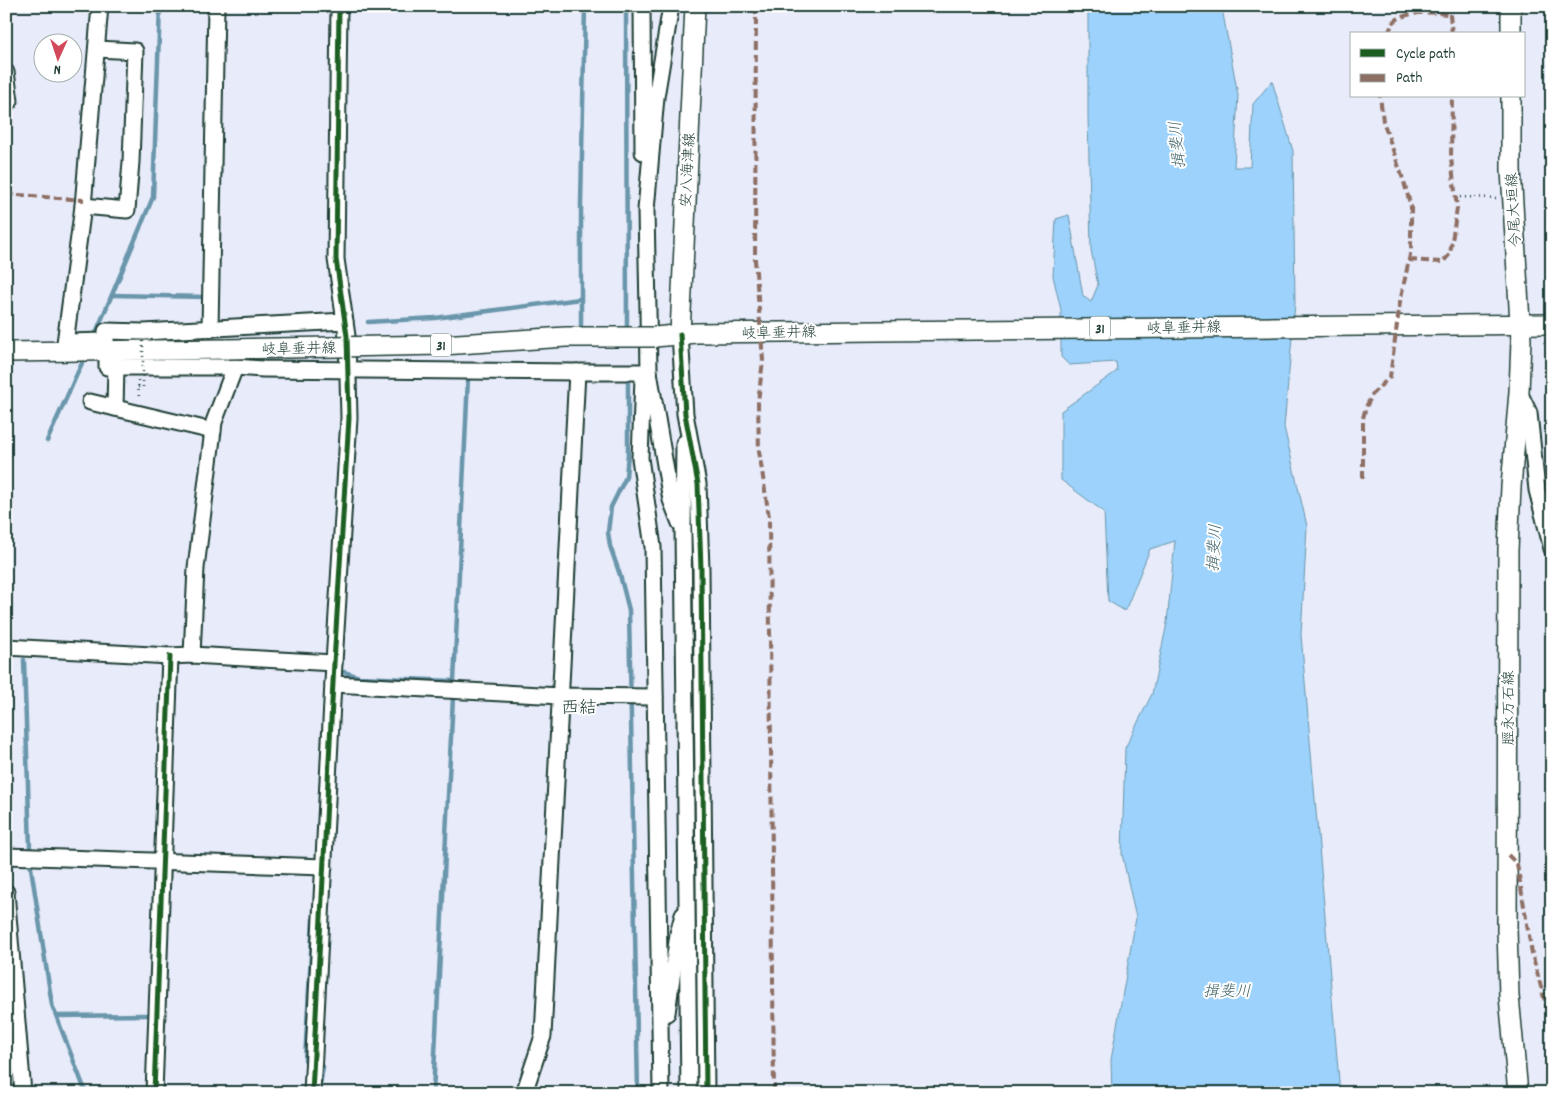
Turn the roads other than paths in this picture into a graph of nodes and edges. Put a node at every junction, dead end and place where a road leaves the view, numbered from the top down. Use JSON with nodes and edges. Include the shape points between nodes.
{"nodes":[{"id":1,"x":100,"y":6,"type":"edge"},
{"id":2,"x":216,"y":6,"type":"edge"},
{"id":3,"x":339,"y":6,"type":"edge"},
{"id":4,"x":642,"y":6,"type":"edge"},
{"id":5,"x":671,"y":6,"type":"edge"},
{"id":6,"x":695,"y":6,"type":"edge"},
{"id":7,"x":1511,"y":6,"type":"edge"},
{"id":8,"x":1511,"y":32,"type":"edge"},
{"id":9,"x":97,"y":49,"type":"junction"},
{"id":10,"x":6,"y":72,"type":"edge"},
{"id":11,"x":1511,"y":98,"type":"edge"},
{"id":12,"x":6,"y":101,"type":"edge"},
{"id":13,"x":83,"y":206,"type":"junction"},
{"id":14,"x":646,"y":210,"type":"junction"},
{"id":15,"x":345,"y":321,"type":"junction"},
{"id":16,"x":1512,"y":324,"type":"junction"},
{"id":17,"x":1552,"y":324,"type":"edge"},
{"id":18,"x":210,"y":328,"type":"junction"},
{"id":19,"x":688,"y":333,"type":"junction"},
{"id":20,"x":65,"y":346,"type":"junction"},
{"id":21,"x":7,"y":353,"type":"edge"},
{"id":22,"x":111,"y":359,"type":"junction"},
{"id":23,"x":235,"y":367,"type":"junction"},
{"id":24,"x":348,"y":370,"type":"junction"},
{"id":25,"x":577,"y":372,"type":"junction"},
{"id":26,"x":649,"y":372,"type":"junction"},
{"id":27,"x":1518,"y":392,"type":"junction"},
{"id":28,"x":90,"y":402,"type":"dead end"},
{"id":29,"x":115,"y":408,"type":"junction"},
{"id":30,"x":685,"y":414,"type":"junction"},
{"id":31,"x":213,"y":431,"type":"junction"},
{"id":32,"x":683,"y":529,"type":"junction"},
{"id":33,"x":1552,"y":548,"type":"edge"},
{"id":34,"x":6,"y":647,"type":"edge"},
{"id":35,"x":192,"y":655,"type":"junction"},
{"id":36,"x":170,"y":656,"type":"junction"},
{"id":37,"x":334,"y":664,"type":"junction"},
{"id":38,"x":333,"y":684,"type":"junction"},
{"id":39,"x":561,"y":696,"type":"junction"},
{"id":40,"x":655,"y":697,"type":"junction"},
{"id":41,"x":6,"y":856,"type":"edge"},
{"id":42,"x":162,"y":861,"type":"junction"},
{"id":43,"x":324,"y":867,"type":"junction"},
{"id":44,"x":6,"y":892,"type":"edge"},
{"id":45,"x":688,"y":894,"type":"junction"},
{"id":46,"x":660,"y":1065,"type":"junction"},
{"id":47,"x":23,"y":1093,"type":"edge"},
{"id":48,"x":154,"y":1093,"type":"edge"},
{"id":49,"x":312,"y":1093,"type":"edge"},
{"id":50,"x":524,"y":1093,"type":"edge"},
{"id":51,"x":656,"y":1093,"type":"edge"},
{"id":52,"x":661,"y":1093,"type":"edge"},
{"id":53,"x":689,"y":1093,"type":"edge"},
{"id":54,"x":706,"y":1093,"type":"edge"},
{"id":55,"x":1518,"y":1093,"type":"edge"}],
"edges":[{"from":1,"to":9,"type":"street"},
{"from":2,"to":18,"type":"street"},
{"from":3,"to":15,"type":"street","via":[[336,259]]},
{"from":4,"to":14,"type":"street"},
{"from":5,"to":14,"type":"street","via":[[656,97]]},
{"from":6,"to":19,"type":"main road","name":"安八海津線"},
{"from":7,"to":8,"type":"main road"},
{"from":9,"to":13,"type":"street"},
{"from":9,"to":13,"type":"street","via":[[135,51],[132,162],[127,210]]},
{"from":10,"to":12,"type":"street","via":[[10,101]]},
{"from":11,"to":16,"type":"main road","name":"今尾大垣線"},
{"from":13,"to":20,"type":"street"},
{"from":14,"to":26,"type":"street"},
{"from":15,"to":18,"type":"street"},
{"from":15,"to":24,"type":"street"},
{"from":16,"to":17,"type":"main road","name":"岐阜垂井線","number":"31"},
{"from":16,"to":19,"type":"main road","name":"岐阜垂井線","number":"31"},
{"from":16,"to":27,"type":"main road","name":"脛永万石線"},
{"from":18,"to":20,"type":"street","via":[[106,331],[106,341]]},
{"from":19,"to":22,"type":"main road","name":"岐阜垂井線","number":"31","bridge":true,"via":[[654,337],[566,336],[442,345],[228,349]]},
{"from":19,"to":30,"type":"street"},
{"from":20,"to":21,"type":"main road","name":"岐阜垂井線","number":"31"},
{"from":20,"to":22,"type":"main road","name":"岐阜垂井線","number":"31"},
{"from":22,"to":23,"type":"street"},
{"from":22,"to":29,"type":"street"},
{"from":23,"to":24,"type":"street"},
{"from":23,"to":31,"type":"street"},
{"from":24,"to":25,"type":"street"},
{"from":24,"to":37,"type":"street"},
{"from":25,"to":26,"type":"street"},
{"from":25,"to":39,"type":"street"},
{"from":26,"to":32,"type":"street","via":[[670,500]]},
{"from":26,"to":40,"type":"street","via":[[643,378],[640,458],[653,547]]},
{"from":27,"to":33,"type":"street","via":[[1529,413],[1537,490]]},
{"from":27,"to":55,"type":"main road","name":"脛永万石線","via":[[1508,550],[1507,929]]},
{"from":28,"to":29,"type":"street"},
{"from":29,"to":31,"type":"street"},
{"from":30,"to":32,"type":"street"},
{"from":30,"to":54,"type":"street","via":[[698,484],[701,579]]},
{"from":31,"to":35,"type":"street","via":[[196,568]]},
{"from":32,"to":45,"type":"street"},
{"from":34,"to":36,"type":"street"},
{"from":35,"to":36,"type":"street"},
{"from":35,"to":37,"type":"street"},
{"from":36,"to":42,"type":"street"},
{"from":37,"to":38,"type":"street"},
{"from":38,"to":39,"type":"street"},
{"from":38,"to":43,"type":"street"},
{"from":39,"to":40,"type":"street"},
{"from":39,"to":50,"type":"street","via":[[543,1036]]},
{"from":40,"to":46,"type":"street"},
{"from":41,"to":42,"type":"street"},
{"from":42,"to":43,"type":"street"},
{"from":42,"to":48,"type":"street"},
{"from":43,"to":49,"type":"street"},
{"from":44,"to":47,"type":"street"},
{"from":45,"to":46,"type":"street","via":[[678,934]]},
{"from":45,"to":53,"type":"street"},
{"from":46,"to":51,"type":"street"},
{"from":46,"to":52,"type":"street"}]}
